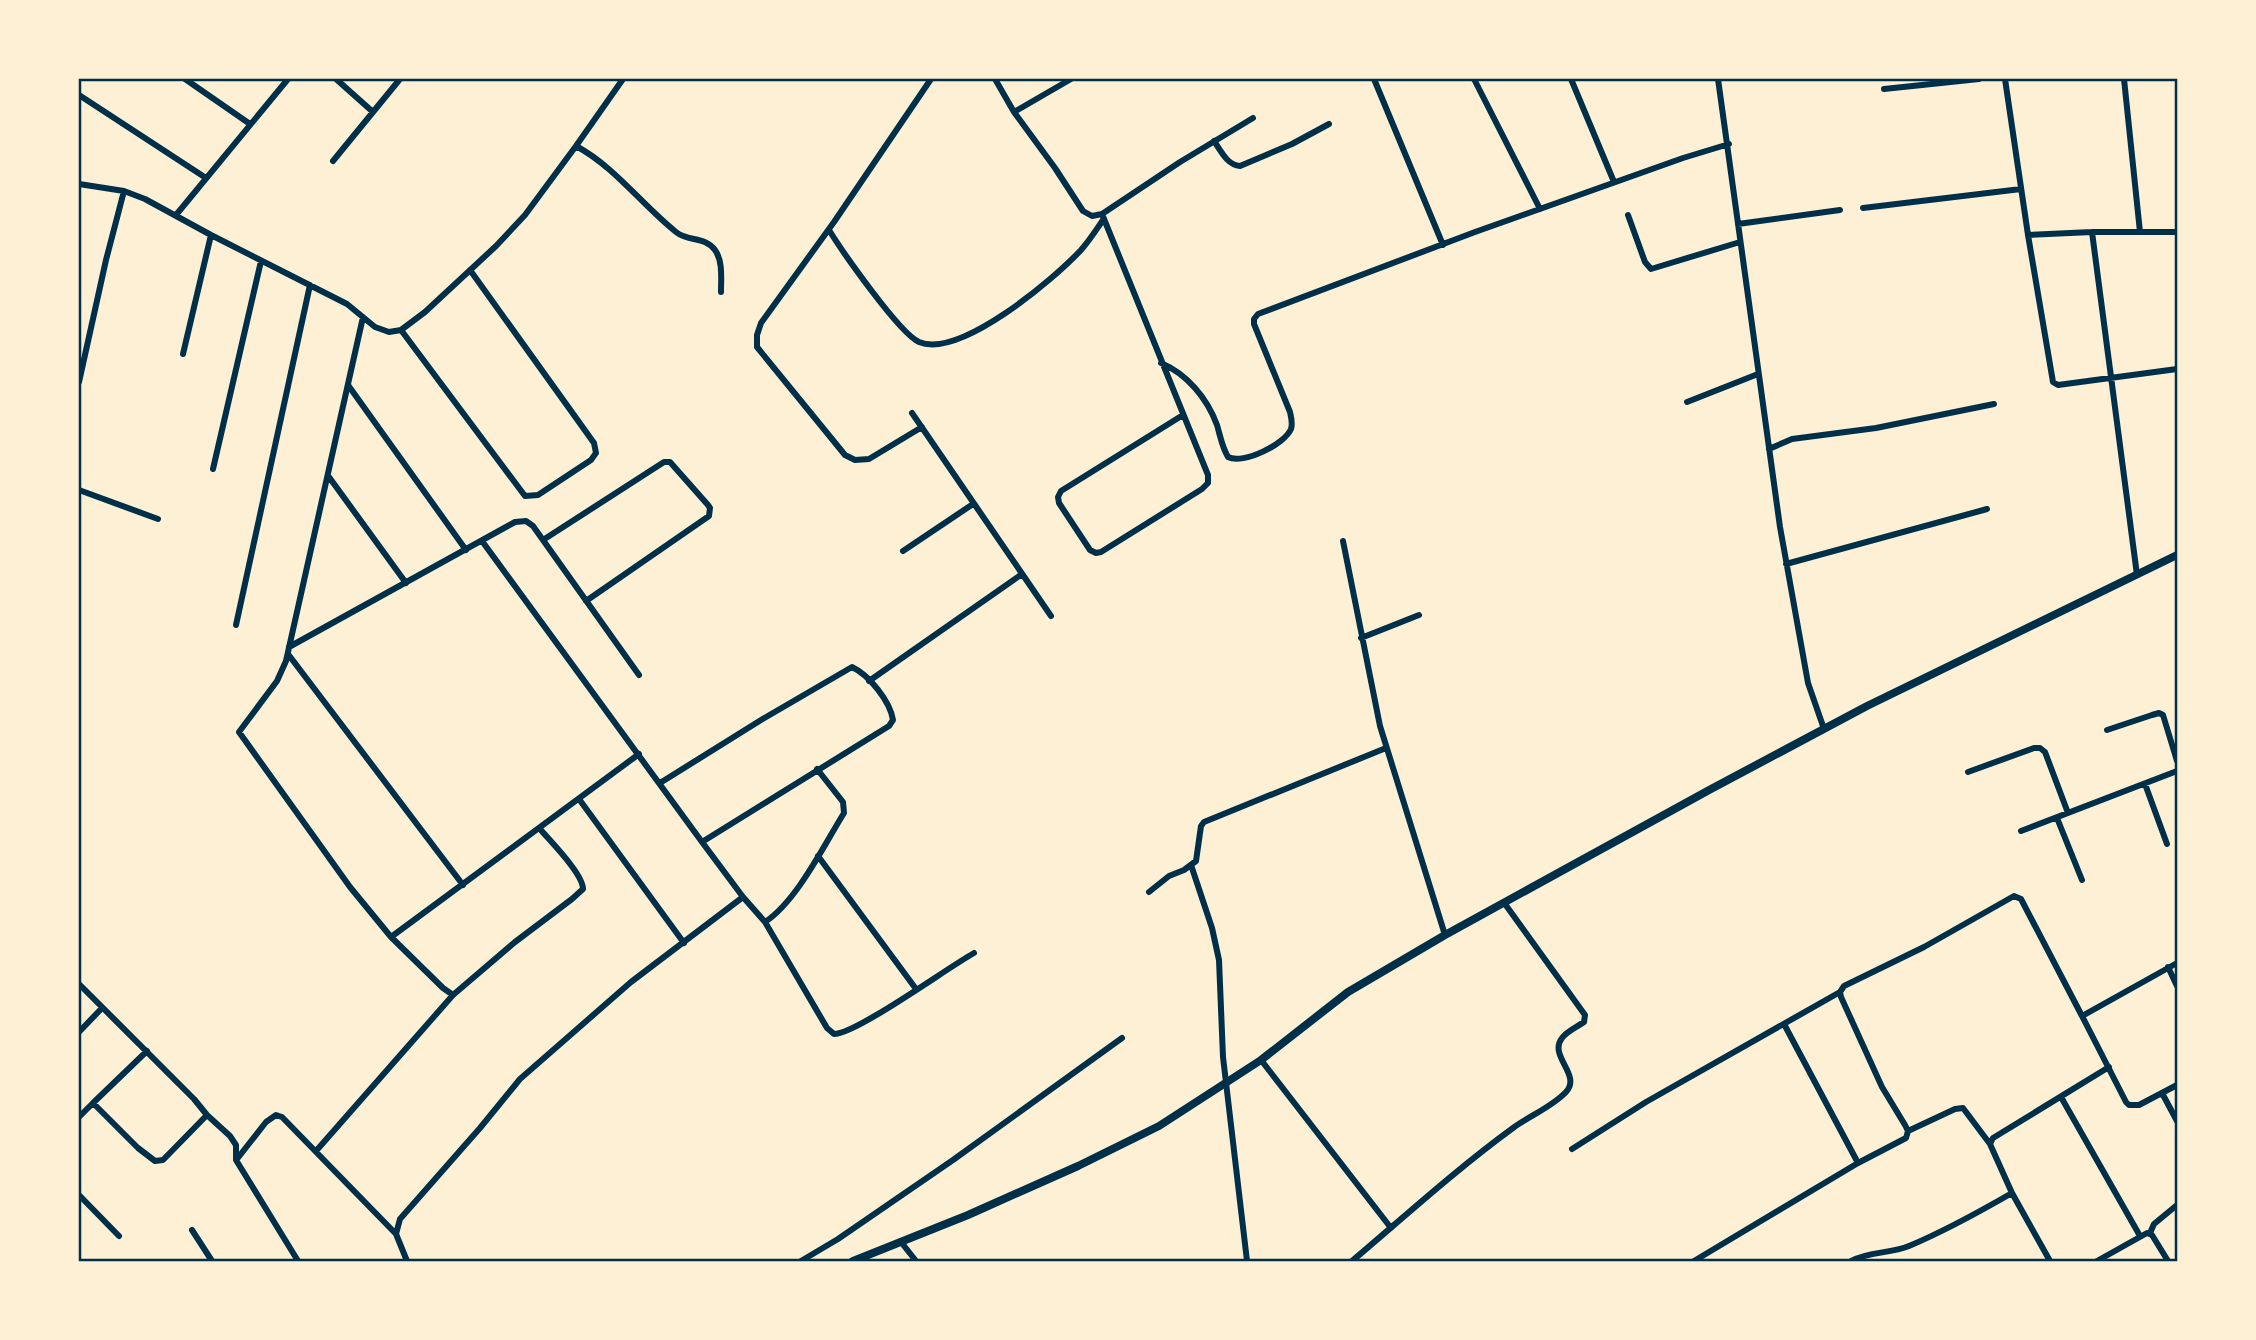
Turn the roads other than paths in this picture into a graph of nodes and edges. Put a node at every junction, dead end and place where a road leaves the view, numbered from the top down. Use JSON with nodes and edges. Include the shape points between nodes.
{"nodes":[{"id":1,"x":185,"y":79,"type":"edge"},
{"id":2,"x":288,"y":79,"type":"edge"},
{"id":3,"x":335,"y":79,"type":"edge"},
{"id":4,"x":400,"y":79,"type":"edge"},
{"id":5,"x":622,"y":79,"type":"edge"},
{"id":6,"x":931,"y":79,"type":"edge"},
{"id":7,"x":995,"y":79,"type":"edge"},
{"id":8,"x":1070,"y":79,"type":"edge"},
{"id":9,"x":1374,"y":79,"type":"edge"},
{"id":10,"x":1474,"y":79,"type":"edge"},
{"id":11,"x":1571,"y":79,"type":"edge"},
{"id":12,"x":1718,"y":79,"type":"edge"},
{"id":13,"x":1979,"y":79,"type":"edge"},
{"id":14,"x":2005,"y":79,"type":"edge"},
{"id":15,"x":2124,"y":79,"type":"edge"},
{"id":16,"x":1884,"y":89,"type":"dead end"},
{"id":17,"x":79,"y":95,"type":"edge"},
{"id":18,"x":373,"y":112,"type":"junction"},
{"id":19,"x":1014,"y":112,"type":"junction"},
{"id":20,"x":1253,"y":118,"type":"dead end"},
{"id":21,"x":250,"y":124,"type":"junction"},
{"id":22,"x":1329,"y":124,"type":"dead end"},
{"id":23,"x":1214,"y":141,"type":"junction"},
{"id":24,"x":1729,"y":144,"type":"junction"},
{"id":25,"x":576,"y":146,"type":"junction"},
{"id":26,"x":333,"y":161,"type":"dead end"},
{"id":27,"x":206,"y":178,"type":"junction"},
{"id":28,"x":1614,"y":183,"type":"junction"},
{"id":29,"x":79,"y":184,"type":"edge"},
{"id":30,"x":2021,"y":188,"type":"junction"},
{"id":31,"x":124,"y":191,"type":"junction"},
{"id":32,"x":1863,"y":208,"type":"dead end"},
{"id":33,"x":1540,"y":209,"type":"junction"},
{"id":34,"x":1840,"y":210,"type":"dead end"},
{"id":35,"x":177,"y":215,"type":"junction"},
{"id":36,"x":1628,"y":215,"type":"dead end"},
{"id":37,"x":1102,"y":217,"type":"junction"},
{"id":38,"x":1738,"y":224,"type":"junction"},
{"id":39,"x":829,"y":230,"type":"junction"},
{"id":40,"x":2092,"y":232,"type":"junction"},
{"id":41,"x":2140,"y":232,"type":"junction"},
{"id":42,"x":2177,"y":232,"type":"edge"},
{"id":43,"x":211,"y":235,"type":"junction"},
{"id":44,"x":2028,"y":235,"type":"junction"},
{"id":45,"x":1740,"y":242,"type":"junction"},
{"id":46,"x":1443,"y":245,"type":"junction"},
{"id":47,"x":261,"y":261,"type":"junction"},
{"id":48,"x":470,"y":270,"type":"junction"},
{"id":49,"x":310,"y":285,"type":"junction"},
{"id":50,"x":721,"y":292,"type":"dead end"},
{"id":51,"x":363,"y":317,"type":"junction"},
{"id":52,"x":401,"y":330,"type":"junction"},
{"id":53,"x":183,"y":354,"type":"dead end"},
{"id":54,"x":1161,"y":363,"type":"junction"},
{"id":55,"x":2177,"y":369,"type":"edge"},
{"id":56,"x":1758,"y":374,"type":"junction"},
{"id":57,"x":2110,"y":377,"type":"junction"},
{"id":58,"x":79,"y":382,"type":"edge"},
{"id":59,"x":348,"y":385,"type":"junction"},
{"id":60,"x":1687,"y":402,"type":"dead end"},
{"id":61,"x":1994,"y":404,"type":"dead end"},
{"id":62,"x":912,"y":413,"type":"dead end"},
{"id":63,"x":1183,"y":415,"type":"junction"},
{"id":64,"x":922,"y":427,"type":"junction"},
{"id":65,"x":1769,"y":449,"type":"junction"},
{"id":66,"x":213,"y":469,"type":"dead end"},
{"id":67,"x":329,"y":477,"type":"junction"},
{"id":68,"x":79,"y":490,"type":"edge"},
{"id":69,"x":973,"y":504,"type":"junction"},
{"id":70,"x":1987,"y":509,"type":"dead end"},
{"id":71,"x":158,"y":519,"type":"dead end"},
{"id":72,"x":543,"y":540,"type":"junction"},
{"id":73,"x":482,"y":541,"type":"junction"},
{"id":74,"x":1343,"y":541,"type":"dead end"},
{"id":75,"x":466,"y":550,"type":"junction"},
{"id":76,"x":903,"y":551,"type":"dead end"},
{"id":77,"x":2177,"y":555,"type":"edge"},
{"id":78,"x":1786,"y":564,"type":"junction"},
{"id":79,"x":1022,"y":575,"type":"junction"},
{"id":80,"x":2137,"y":575,"type":"junction"},
{"id":81,"x":406,"y":583,"type":"junction"},
{"id":82,"x":586,"y":601,"type":"junction"},
{"id":83,"x":1419,"y":615,"type":"dead end"},
{"id":84,"x":1051,"y":616,"type":"dead end"},
{"id":85,"x":236,"y":625,"type":"dead end"},
{"id":86,"x":1362,"y":638,"type":"junction"},
{"id":87,"x":289,"y":651,"type":"junction"},
{"id":88,"x":639,"y":675,"type":"dead end"},
{"id":89,"x":869,"y":681,"type":"junction"},
{"id":90,"x":1824,"y":729,"type":"junction"},
{"id":91,"x":2107,"y":730,"type":"dead end"},
{"id":92,"x":1386,"y":748,"type":"junction"},
{"id":93,"x":639,"y":754,"type":"junction"},
{"id":94,"x":2177,"y":761,"type":"edge"},
{"id":95,"x":817,"y":769,"type":"junction"},
{"id":96,"x":2177,"y":771,"type":"edge"},
{"id":97,"x":1968,"y":772,"type":"dead end"},
{"id":98,"x":660,"y":783,"type":"junction"},
{"id":99,"x":2145,"y":784,"type":"junction"},
{"id":100,"x":579,"y":799,"type":"junction"},
{"id":101,"x":2068,"y":813,"type":"junction"},
{"id":102,"x":2057,"y":818,"type":"junction"},
{"id":103,"x":540,"y":829,"type":"junction"},
{"id":104,"x":2021,"y":831,"type":"dead end"},
{"id":105,"x":702,"y":842,"type":"junction"},
{"id":106,"x":2167,"y":844,"type":"dead end"},
{"id":107,"x":818,"y":856,"type":"junction"},
{"id":108,"x":1192,"y":865,"type":"junction"},
{"id":109,"x":2082,"y":880,"type":"dead end"},
{"id":110,"x":463,"y":885,"type":"junction"},
{"id":111,"x":1149,"y":892,"type":"dead end"},
{"id":112,"x":743,"y":897,"type":"junction"},
{"id":113,"x":1505,"y":904,"type":"junction"},
{"id":114,"x":765,"y":922,"type":"junction"},
{"id":115,"x":1445,"y":935,"type":"junction"},
{"id":116,"x":391,"y":937,"type":"junction"},
{"id":117,"x":684,"y":943,"type":"junction"},
{"id":118,"x":974,"y":953,"type":"dead end"},
{"id":119,"x":2177,"y":963,"type":"edge"},
{"id":120,"x":2168,"y":967,"type":"junction"},
{"id":121,"x":79,"y":984,"type":"edge"},
{"id":122,"x":2177,"y":986,"type":"edge"},
{"id":123,"x":916,"y":989,"type":"junction"},
{"id":124,"x":1840,"y":992,"type":"junction"},
{"id":125,"x":453,"y":995,"type":"junction"},
{"id":126,"x":102,"y":1008,"type":"junction"},
{"id":127,"x":2082,"y":1016,"type":"junction"},
{"id":128,"x":1784,"y":1024,"type":"junction"},
{"id":129,"x":79,"y":1032,"type":"edge"},
{"id":130,"x":1122,"y":1038,"type":"dead end"},
{"id":131,"x":148,"y":1051,"type":"junction"},
{"id":132,"x":1261,"y":1059,"type":"junction"},
{"id":133,"x":2109,"y":1068,"type":"junction"},
{"id":134,"x":1227,"y":1083,"type":"junction"},
{"id":135,"x":2177,"y":1085,"type":"edge"},
{"id":136,"x":2162,"y":1093,"type":"junction"},
{"id":137,"x":2061,"y":1097,"type":"junction"},
{"id":138,"x":93,"y":1103,"type":"junction"},
{"id":139,"x":207,"y":1115,"type":"junction"},
{"id":140,"x":79,"y":1116,"type":"edge"},
{"id":141,"x":2177,"y":1121,"type":"edge"},
{"id":142,"x":1908,"y":1131,"type":"junction"},
{"id":143,"x":1990,"y":1144,"type":"junction"},
{"id":144,"x":1572,"y":1149,"type":"dead end"},
{"id":145,"x":316,"y":1151,"type":"junction"},
{"id":146,"x":236,"y":1160,"type":"junction"},
{"id":147,"x":1858,"y":1163,"type":"junction"},
{"id":148,"x":2012,"y":1193,"type":"junction"},
{"id":149,"x":79,"y":1195,"type":"edge"},
{"id":150,"x":2177,"y":1205,"type":"edge"},
{"id":151,"x":1391,"y":1228,"type":"junction"},
{"id":152,"x":192,"y":1230,"type":"dead end"},
{"id":153,"x":2150,"y":1233,"type":"junction"},
{"id":154,"x":396,"y":1234,"type":"junction"},
{"id":155,"x":119,"y":1236,"type":"dead end"},
{"id":156,"x":2140,"y":1236,"type":"junction"},
{"id":157,"x":901,"y":1242,"type":"junction"},
{"id":158,"x":1876,"y":1253,"type":"junction"},
{"id":159,"x":1709,"y":1254,"type":"junction"},
{"id":160,"x":212,"y":1261,"type":"edge"},
{"id":161,"x":298,"y":1261,"type":"edge"},
{"id":162,"x":407,"y":1261,"type":"edge"},
{"id":163,"x":801,"y":1261,"type":"edge"},
{"id":164,"x":853,"y":1261,"type":"edge"},
{"id":165,"x":916,"y":1261,"type":"edge"},
{"id":166,"x":1247,"y":1261,"type":"edge"},
{"id":167,"x":1352,"y":1261,"type":"edge"},
{"id":168,"x":1694,"y":1261,"type":"edge"},
{"id":169,"x":1713,"y":1261,"type":"edge"},
{"id":170,"x":1851,"y":1261,"type":"edge"},
{"id":171,"x":1881,"y":1261,"type":"edge"},
{"id":172,"x":2050,"y":1261,"type":"edge"},
{"id":173,"x":2097,"y":1261,"type":"edge"},
{"id":174,"x":2168,"y":1261,"type":"edge"}],
"edges":[{"from":1,"to":21,"type":"street"},
{"from":2,"to":21,"type":"street"},
{"from":3,"to":18,"type":"street"},
{"from":4,"to":18,"type":"street"},
{"from":5,"to":25,"type":"street"},
{"from":6,"to":39,"type":"street"},
{"from":7,"to":19,"type":"street"},
{"from":8,"to":19,"type":"street"},
{"from":9,"to":46,"type":"street"},
{"from":10,"to":33,"type":"street"},
{"from":11,"to":28,"type":"street"},
{"from":12,"to":24,"type":"street"},
{"from":13,"to":16,"type":"street"},
{"from":14,"to":30,"type":"street"},
{"from":15,"to":41,"type":"street"},
{"from":17,"to":27,"type":"street"},
{"from":18,"to":26,"type":"street"},
{"from":19,"to":37,"type":"street","via":[[1083,211]]},
{"from":20,"to":23,"type":"street"},
{"from":21,"to":27,"type":"street"},
{"from":22,"to":23,"type":"street","via":[[1236,167]]},
{"from":23,"to":37,"type":"street"},
{"from":24,"to":28,"type":"street"},
{"from":24,"to":38,"type":"street"},
{"from":25,"to":48,"type":"street","via":[[525,215]]},
{"from":25,"to":50,"type":"street","via":[[604,165],[677,233],[712,246],[720,260]]},
{"from":27,"to":35,"type":"street"},
{"from":28,"to":33,"type":"street"},
{"from":29,"to":31,"type":"street"},
{"from":30,"to":32,"type":"street"},
{"from":30,"to":44,"type":"street"},
{"from":31,"to":35,"type":"street"},
{"from":31,"to":58,"type":"street"},
{"from":33,"to":46,"type":"street"},
{"from":34,"to":38,"type":"street"},
{"from":35,"to":43,"type":"street"},
{"from":36,"to":45,"type":"street","via":[[1651,269]]},
{"from":37,"to":39,"type":"street","via":[[1082,249],[1031,294],[979,330],[932,344],[914,339],[894,317]]},
{"from":37,"to":54,"type":"street"},
{"from":38,"to":45,"type":"street"},
{"from":39,"to":64,"type":"street","via":[[761,323],[758,347],[845,454],[855,460],[869,459]]},
{"from":40,"to":41,"type":"street"},
{"from":40,"to":44,"type":"street"},
{"from":40,"to":57,"type":"street"},
{"from":41,"to":42,"type":"street"},
{"from":43,"to":47,"type":"street"},
{"from":43,"to":53,"type":"street"},
{"from":44,"to":57,"type":"street","via":[[2053,382]]},
{"from":45,"to":56,"type":"street"},
{"from":46,"to":54,"type":"street","via":[[1255,316],[1254,324],[1292,422],[1287,434],[1253,456],[1228,457],[1212,413],[1200,395],[1179,371]]},
{"from":47,"to":49,"type":"street"},
{"from":47,"to":66,"type":"street"},
{"from":48,"to":52,"type":"street"},
{"from":48,"to":52,"type":"street","via":[[594,443],[596,453],[591,460],[538,495],[525,496]]},
{"from":49,"to":51,"type":"street"},
{"from":49,"to":85,"type":"street"},
{"from":51,"to":52,"type":"street","via":[[381,331]]},
{"from":51,"to":59,"type":"street"},
{"from":54,"to":63,"type":"street"},
{"from":55,"to":57,"type":"street"},
{"from":56,"to":60,"type":"street"},
{"from":56,"to":65,"type":"street"},
{"from":57,"to":80,"type":"street"},
{"from":59,"to":67,"type":"street"},
{"from":59,"to":75,"type":"street"},
{"from":61,"to":65,"type":"street","via":[[1876,428],[1792,439]]},
{"from":62,"to":64,"type":"street"},
{"from":63,"to":63,"type":"street","via":[[1061,491],[1059,503],[1090,550],[1101,552],[1208,483]]},
{"from":64,"to":69,"type":"street"},
{"from":65,"to":78,"type":"street"},
{"from":67,"to":81,"type":"street"},
{"from":67,"to":87,"type":"street"},
{"from":68,"to":71,"type":"street"},
{"from":69,"to":76,"type":"street"},
{"from":69,"to":79,"type":"street"},
{"from":70,"to":78,"type":"street"},
{"from":72,"to":73,"type":"street","via":[[529,523],[521,521]]},
{"from":72,"to":82,"type":"street"},
{"from":72,"to":82,"type":"street","via":[[667,461],[708,505],[709,516]]},
{"from":73,"to":75,"type":"street"},
{"from":73,"to":93,"type":"street"},
{"from":74,"to":86,"type":"street"},
{"from":75,"to":81,"type":"street"},
{"from":77,"to":80,"type":"street"},
{"from":78,"to":90,"type":"street","via":[[1808,683]]},
{"from":79,"to":84,"type":"street"},
{"from":79,"to":89,"type":"street"},
{"from":80,"to":90,"type":"street"},
{"from":81,"to":87,"type":"street"},
{"from":82,"to":88,"type":"street"},
{"from":83,"to":86,"type":"street"},
{"from":86,"to":92,"type":"street"},
{"from":87,"to":110,"type":"street"},
{"from":87,"to":116,"type":"street","via":[[277,681],[239,732]]},
{"from":89,"to":95,"type":"street","via":[[890,708],[892,723]]},
{"from":89,"to":98,"type":"street","via":[[850,668]]},
{"from":90,"to":113,"type":"street"},
{"from":91,"to":94,"type":"street","via":[[2163,715]]},
{"from":92,"to":108,"type":"street","via":[[1204,822]]},
{"from":92,"to":115,"type":"street"},
{"from":93,"to":98,"type":"street"},
{"from":93,"to":100,"type":"street"},
{"from":95,"to":105,"type":"street"},
{"from":95,"to":107,"type":"street","via":[[843,802],[844,813]]},
{"from":96,"to":99,"type":"street"},
{"from":97,"to":101,"type":"street","via":[[2040,748]]},
{"from":98,"to":105,"type":"street"},
{"from":99,"to":101,"type":"street"},
{"from":99,"to":106,"type":"street"},
{"from":100,"to":103,"type":"street"},
{"from":100,"to":117,"type":"street"},
{"from":101,"to":102,"type":"street"},
{"from":102,"to":104,"type":"street"},
{"from":102,"to":109,"type":"street"},
{"from":103,"to":110,"type":"street"},
{"from":103,"to":125,"type":"street","via":[[577,874],[583,889]]},
{"from":105,"to":112,"type":"street"},
{"from":107,"to":114,"type":"street","via":[[796,891]]},
{"from":107,"to":123,"type":"street"},
{"from":108,"to":111,"type":"street"},
{"from":108,"to":134,"type":"street","via":[[1219,960]]},
{"from":110,"to":116,"type":"street"},
{"from":112,"to":114,"type":"street"},
{"from":112,"to":117,"type":"street"},
{"from":113,"to":115,"type":"street"},
{"from":113,"to":151,"type":"street","via":[[1585,1016],[1559,1044],[1569,1087]]},
{"from":114,"to":123,"type":"street","via":[[834,1034]]},
{"from":115,"to":132,"type":"street","via":[[1348,992]]},
{"from":116,"to":125,"type":"street"},
{"from":117,"to":154,"type":"street","via":[[631,982],[520,1079],[400,1219]]},
{"from":118,"to":123,"type":"street"},
{"from":119,"to":120,"type":"street"},
{"from":120,"to":122,"type":"street"},
{"from":120,"to":127,"type":"street"},
{"from":121,"to":126,"type":"street"},
{"from":124,"to":127,"type":"street","via":[[2014,896],[2021,899]]},
{"from":124,"to":128,"type":"street"},
{"from":124,"to":142,"type":"street","via":[[1882,1087]]},
{"from":125,"to":145,"type":"street"},
{"from":126,"to":129,"type":"street"},
{"from":126,"to":131,"type":"street"},
{"from":127,"to":133,"type":"street"},
{"from":128,"to":144,"type":"street"},
{"from":128,"to":147,"type":"street"},
{"from":130,"to":163,"type":"street","via":[[953,1160]]},
{"from":131,"to":138,"type":"street"},
{"from":131,"to":139,"type":"street"},
{"from":132,"to":134,"type":"street"},
{"from":132,"to":151,"type":"street"},
{"from":133,"to":136,"type":"street","via":[[2129,1105]]},
{"from":133,"to":137,"type":"street"},
{"from":134,"to":157,"type":"street","via":[[1159,1126],[1078,1166]]},
{"from":134,"to":166,"type":"street"},
{"from":135,"to":136,"type":"street"},
{"from":136,"to":141,"type":"street"},
{"from":137,"to":143,"type":"street"},
{"from":137,"to":156,"type":"street"},
{"from":138,"to":139,"type":"street","via":[[155,1161],[163,1160]]},
{"from":138,"to":140,"type":"street"},
{"from":139,"to":146,"type":"street","via":[[230,1136]]},
{"from":142,"to":143,"type":"street","via":[[1963,1108]]},
{"from":142,"to":147,"type":"street","via":[[1906,1138]]},
{"from":143,"to":148,"type":"street"},
{"from":145,"to":146,"type":"street","via":[[276,1115]]},
{"from":145,"to":154,"type":"street"},
{"from":146,"to":161,"type":"street"},
{"from":147,"to":159,"type":"street"},
{"from":148,"to":158,"type":"street","via":[[1908,1247]]},
{"from":148,"to":172,"type":"street"},
{"from":149,"to":155,"type":"street"},
{"from":150,"to":153,"type":"street"},
{"from":151,"to":167,"type":"street"},
{"from":152,"to":160,"type":"street"},
{"from":153,"to":156,"type":"street"},
{"from":153,"to":174,"type":"street"},
{"from":154,"to":162,"type":"street"},
{"from":156,"to":173,"type":"street"},
{"from":157,"to":164,"type":"street"},
{"from":157,"to":165,"type":"street"},
{"from":158,"to":170,"type":"street"},
{"from":158,"to":171,"type":"street"},
{"from":159,"to":168,"type":"street"},
{"from":159,"to":169,"type":"street"}]}
